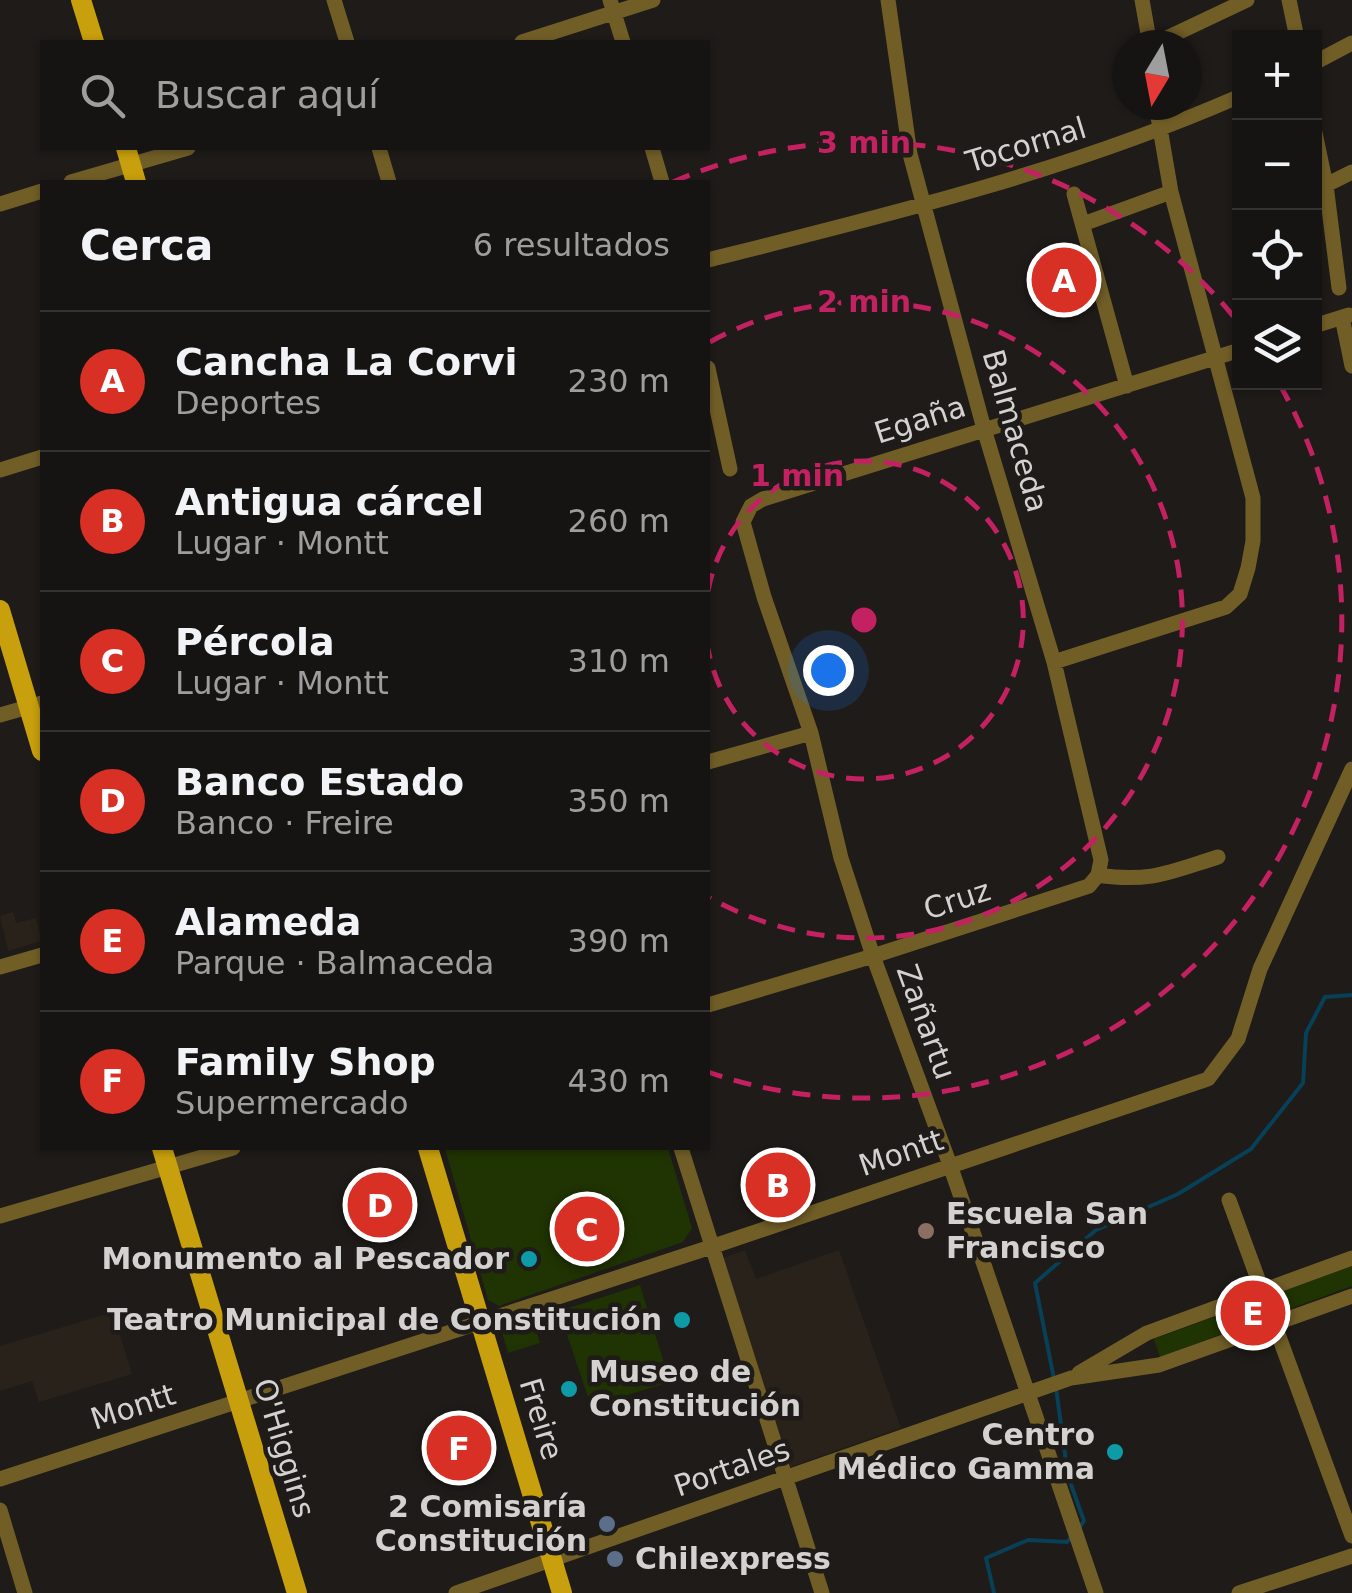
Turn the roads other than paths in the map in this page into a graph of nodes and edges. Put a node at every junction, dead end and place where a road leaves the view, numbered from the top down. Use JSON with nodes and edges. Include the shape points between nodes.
{"nodes":[{"id":1,"x":81,"y":0,"type":"edge"},
{"id":2,"x":334,"y":0,"type":"edge"},
{"id":3,"x":653,"y":0,"type":"edge"},
{"id":4,"x":888,"y":0,"type":"edge"},
{"id":5,"x":1142,"y":0,"type":"edge"},
{"id":6,"x":1201,"y":0,"type":"edge"},
{"id":7,"x":1247,"y":0,"type":"edge"},
{"id":8,"x":1289,"y":0,"type":"edge"},
{"id":9,"x":612,"y":6,"type":"edge"},
{"id":10,"x":1206,"y":20,"type":"junction"},
{"id":11,"x":1148,"y":30,"type":"edge"},
{"id":12,"x":1184,"y":30,"type":"edge"},
{"id":13,"x":1295,"y":30,"type":"edge"},
{"id":14,"x":93,"y":40,"type":"edge"},
{"id":15,"x":346,"y":40,"type":"edge"},
{"id":16,"x":527,"y":40,"type":"edge"},
{"id":17,"x":622,"y":40,"type":"edge"},
{"id":18,"x":1352,"y":44,"type":"edge"},
{"id":19,"x":1322,"y":58,"type":"edge"},
{"id":20,"x":1232,"y":100,"type":"edge"},
{"id":21,"x":1158,"y":120,"type":"edge"},
{"id":22,"x":1159,"y":132,"type":"junction"},
{"id":23,"x":181,"y":150,"type":"edge"},
{"id":24,"x":380,"y":150,"type":"edge"},
{"id":25,"x":653,"y":150,"type":"edge"},
{"id":26,"x":131,"y":165,"type":"edge"},
{"id":27,"x":1322,"y":167,"type":"edge"},
{"id":28,"x":1352,"y":172,"type":"edge"},
{"id":29,"x":78,"y":180,"type":"edge"},
{"id":30,"x":388,"y":180,"type":"edge"},
{"id":31,"x":661,"y":180,"type":"edge"},
{"id":32,"x":1326,"y":186,"type":"junction"},
{"id":33,"x":40,"y":192,"type":"edge"},
{"id":34,"x":1170,"y":192,"type":"junction"},
{"id":35,"x":1074,"y":194,"type":"dead end"},
{"id":36,"x":0,"y":204,"type":"edge"},
{"id":37,"x":924,"y":206,"type":"junction"},
{"id":38,"x":1084,"y":224,"type":"junction"},
{"id":39,"x":710,"y":260,"type":"edge"},
{"id":40,"x":1339,"y":288,"type":"dead end"},
{"id":41,"x":1347,"y":315,"type":"edge"},
{"id":42,"x":1322,"y":323,"type":"edge"},
{"id":43,"x":1232,"y":353,"type":"edge"},
{"id":44,"x":1215,"y":358,"type":"junction"},
{"id":45,"x":1352,"y":366,"type":"edge"},
{"id":46,"x":710,"y":377,"type":"edge"},
{"id":47,"x":1127,"y":386,"type":"junction"},
{"id":48,"x":984,"y":429,"type":"junction"},
{"id":49,"x":40,"y":458,"type":"edge"},
{"id":50,"x":730,"y":469,"type":"dead end"},
{"id":51,"x":0,"y":470,"type":"edge"},
{"id":52,"x":743,"y":522,"type":"joint"},
{"id":53,"x":0,"y":610,"type":"edge"},
{"id":54,"x":1054,"y":662,"type":"junction"},
{"id":55,"x":36,"y":705,"type":"edge"},
{"id":56,"x":0,"y":715,"type":"edge"},
{"id":57,"x":810,"y":732,"type":"junction"},
{"id":58,"x":40,"y":736,"type":"edge"},
{"id":59,"x":710,"y":761,"type":"edge"},
{"id":60,"x":1352,"y":769,"type":"edge"},
{"id":61,"x":1218,"y":856,"type":"dead end"},
{"id":62,"x":1098,"y":875,"type":"junction"},
{"id":63,"x":40,"y":956,"type":"edge"},
{"id":64,"x":872,"y":956,"type":"junction"},
{"id":65,"x":0,"y":967,"type":"edge"},
{"id":66,"x":710,"y":1004,"type":"edge"},
{"id":67,"x":218,"y":1150,"type":"edge"},
{"id":68,"x":429,"y":1150,"type":"edge"},
{"id":69,"x":682,"y":1150,"type":"edge"},
{"id":70,"x":165,"y":1157,"type":"edge"},
{"id":71,"x":950,"y":1165,"type":"junction"},
{"id":72,"x":1229,"y":1200,"type":"dead end"},
{"id":73,"x":0,"y":1216,"type":"edge"},
{"id":74,"x":711,"y":1248,"type":"junction"},
{"id":75,"x":1352,"y":1258,"type":"edge"},
{"id":76,"x":1262,"y":1291,"type":"junction"},
{"id":77,"x":1352,"y":1296,"type":"edge"},
{"id":78,"x":481,"y":1323,"type":"junction"},
{"id":79,"x":1274,"y":1324,"type":"junction"},
{"id":80,"x":1128,"y":1343,"type":"junction"},
{"id":81,"x":1134,"y":1368,"type":"junction"},
{"id":82,"x":1072,"y":1378,"type":"junction"},
{"id":83,"x":1032,"y":1392,"type":"junction"},
{"id":84,"x":239,"y":1401,"type":"junction"},
{"id":85,"x":785,"y":1478,"type":"junction"},
{"id":86,"x":0,"y":1480,"type":"edge"},
{"id":87,"x":0,"y":1510,"type":"edge"},
{"id":88,"x":1352,"y":1536,"type":"edge"},
{"id":89,"x":1352,"y":1556,"type":"edge"},
{"id":90,"x":552,"y":1559,"type":"junction"},
{"id":91,"x":25,"y":1593,"type":"edge"},
{"id":92,"x":297,"y":1593,"type":"edge"},
{"id":93,"x":456,"y":1593,"type":"edge"},
{"id":94,"x":562,"y":1593,"type":"edge"},
{"id":95,"x":822,"y":1593,"type":"edge"},
{"id":96,"x":1096,"y":1593,"type":"edge"},
{"id":97,"x":1239,"y":1593,"type":"edge"}],
"edges":[{"from":1,"to":14,"type":"main road"},
{"from":2,"to":15,"type":"street"},
{"from":3,"to":9,"type":"street"},
{"from":4,"to":37,"type":"street","name":"Balmaceda"},
{"from":5,"to":11,"type":"street"},
{"from":6,"to":10,"type":"street"},
{"from":7,"to":10,"type":"street"},
{"from":8,"to":13,"type":"street"},
{"from":9,"to":16,"type":"street"},
{"from":9,"to":17,"type":"street"},
{"from":10,"to":12,"type":"street"},
{"from":18,"to":19,"type":"street"},
{"from":20,"to":22,"type":"street","name":"Tocornal"},
{"from":21,"to":22,"type":"street"},
{"from":22,"to":34,"type":"street"},
{"from":22,"to":37,"type":"street","name":"Tocornal"},
{"from":23,"to":26,"type":"street"},
{"from":24,"to":30,"type":"street"},
{"from":25,"to":31,"type":"street"},
{"from":26,"to":29,"type":"street"},
{"from":27,"to":32,"type":"street"},
{"from":28,"to":32,"type":"street"},
{"from":32,"to":40,"type":"street"},
{"from":33,"to":36,"type":"street"},
{"from":34,"to":38,"type":"street"},
{"from":34,"to":44,"type":"street"},
{"from":35,"to":38,"type":"street"},
{"from":37,"to":39,"type":"street","name":"Tocornal"},
{"from":37,"to":48,"type":"street","name":"Balmaceda"},
{"from":38,"to":47,"type":"street"},
{"from":41,"to":42,"type":"street"},
{"from":41,"to":45,"type":"street"},
{"from":43,"to":44,"type":"street","name":"Egaña"},
{"from":44,"to":47,"type":"street","name":"Egaña"},
{"from":44,"to":54,"type":"street","via":[[1253,498],[1242,588],[1220,610]]},
{"from":46,"to":50,"type":"street"},
{"from":47,"to":48,"type":"street","name":"Egaña"},
{"from":48,"to":52,"type":"street","name":"Egaña","via":[[763,499]]},
{"from":48,"to":54,"type":"street","name":"Balmaceda"},
{"from":49,"to":51,"type":"street"},
{"from":52,"to":57,"type":"street","name":"Zañartu"},
{"from":53,"to":55,"type":"main road"},
{"from":54,"to":62,"type":"street","name":"Balmaceda"},
{"from":55,"to":56,"type":"street"},
{"from":55,"to":58,"type":"main road"},
{"from":57,"to":59,"type":"street"},
{"from":57,"to":64,"type":"street","name":"Zañartu"},
{"from":60,"to":71,"type":"street","name":"Montt","via":[[1260,970],[1238,1039],[1208,1080]]},
{"from":61,"to":62,"type":"street","via":[[1156,877]]},
{"from":62,"to":64,"type":"street","name":"Cruz","via":[[1089,886]]},
{"from":63,"to":65,"type":"street"},
{"from":64,"to":66,"type":"street","name":"Cruz"},
{"from":64,"to":71,"type":"street","name":"Zañartu"},
{"from":67,"to":70,"type":"street"},
{"from":68,"to":78,"type":"main road","name":"Freire"},
{"from":69,"to":74,"type":"street"},
{"from":70,"to":73,"type":"street"},
{"from":70,"to":84,"type":"main road","name":"O'Higgins"},
{"from":71,"to":74,"type":"street","name":"Montt"},
{"from":71,"to":83,"type":"street","name":"Zañartu"},
{"from":72,"to":76,"type":"street"},
{"from":74,"to":78,"type":"street","name":"Montt"},
{"from":74,"to":85,"type":"street"},
{"from":75,"to":76,"type":"street"},
{"from":76,"to":79,"type":"street"},
{"from":76,"to":80,"type":"street"},
{"from":77,"to":79,"type":"street"},
{"from":78,"to":84,"type":"street","name":"Montt"},
{"from":78,"to":90,"type":"main road","name":"Freire"},
{"from":79,"to":81,"type":"street"},
{"from":79,"to":88,"type":"street"},
{"from":80,"to":81,"type":"street","via":[[1124,1354]]},
{"from":80,"to":82,"type":"street"},
{"from":81,"to":82,"type":"street"},
{"from":82,"to":83,"type":"street","name":"Portales"},
{"from":83,"to":85,"type":"street","name":"Portales"},
{"from":83,"to":96,"type":"street","name":"Zañartu"},
{"from":84,"to":86,"type":"street","name":"Montt"},
{"from":84,"to":92,"type":"main road","name":"O'Higgins"},
{"from":85,"to":90,"type":"street","name":"Portales"},
{"from":85,"to":95,"type":"street"},
{"from":87,"to":91,"type":"street"},
{"from":89,"to":97,"type":"street"},
{"from":90,"to":93,"type":"street","name":"Portales"},
{"from":90,"to":94,"type":"main road","name":"Freire"}]}
